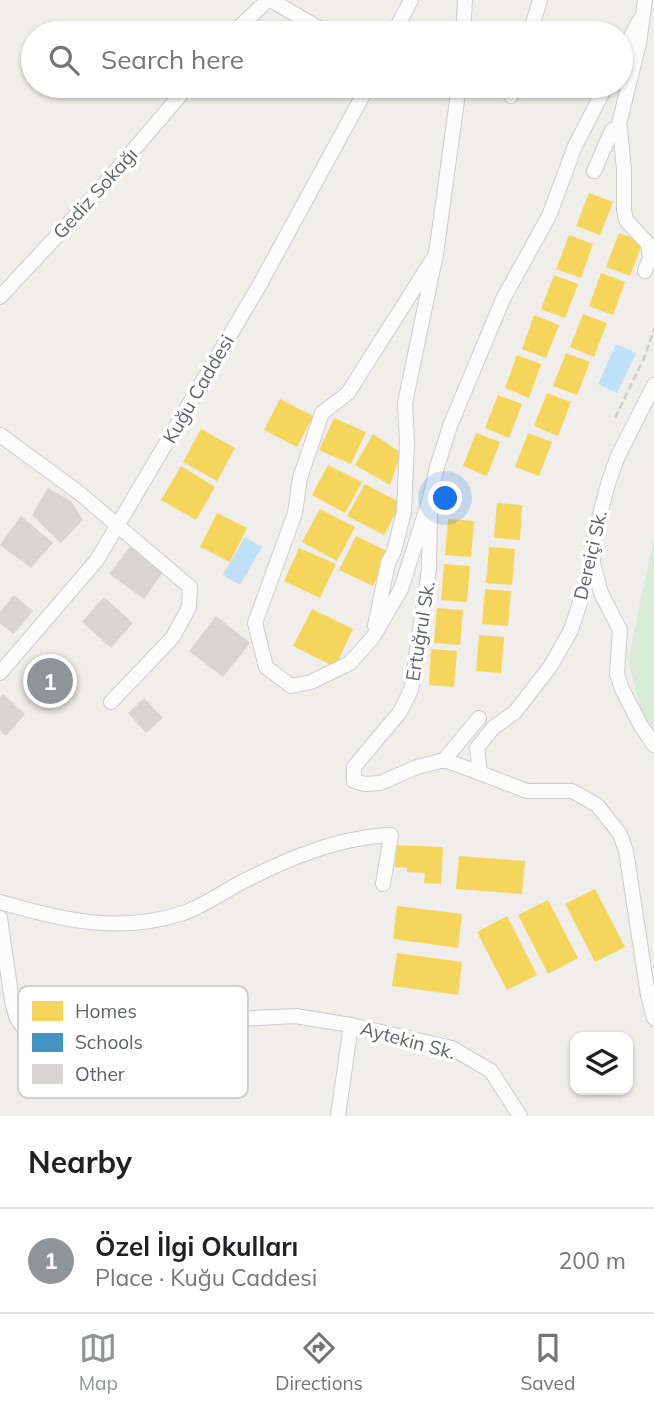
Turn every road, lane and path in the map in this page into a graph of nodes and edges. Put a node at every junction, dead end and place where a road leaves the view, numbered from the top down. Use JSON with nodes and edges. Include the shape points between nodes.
{"nodes":[{"id":1,"x":270,"y":0,"type":"edge"},
{"id":2,"x":411,"y":0,"type":"edge"},
{"id":3,"x":465,"y":0,"type":"edge"},
{"id":4,"x":540,"y":0,"type":"edge"},
{"id":5,"x":644,"y":7,"type":"edge"},
{"id":6,"x":246,"y":21,"type":"edge"},
{"id":7,"x":306,"y":21,"type":"edge"},
{"id":8,"x":400,"y":21,"type":"edge"},
{"id":9,"x":464,"y":21,"type":"edge"},
{"id":10,"x":534,"y":21,"type":"edge"},
{"id":11,"x":633,"y":30,"type":"edge"},
{"id":12,"x":633,"y":67,"type":"edge"},
{"id":13,"x":178,"y":98,"type":"edge"},
{"id":14,"x":361,"y":98,"type":"edge"},
{"id":15,"x":457,"y":98,"type":"edge"},
{"id":16,"x":600,"y":98,"type":"edge"},
{"id":17,"x":625,"y":98,"type":"edge"},
{"id":18,"x":618,"y":128,"type":"junction"},
{"id":19,"x":594,"y":171,"type":"dead end"},
{"id":20,"x":436,"y":254,"type":"junction"},
{"id":21,"x":645,"y":271,"type":"dead end"},
{"id":22,"x":0,"y":297,"type":"edge"},
{"id":23,"x":654,"y":329,"type":"edge"},
{"id":24,"x":654,"y":385,"type":"edge"},
{"id":25,"x":615,"y":418,"type":"dead end"},
{"id":26,"x":0,"y":435,"type":"edge"},
{"id":27,"x":430,"y":498,"type":"junction"},
{"id":28,"x":117,"y":526,"type":"junction"},
{"id":29,"x":593,"y":563,"type":"junction"},
{"id":30,"x":373,"y":638,"type":"junction"},
{"id":31,"x":6,"y":656,"type":"edge"},
{"id":32,"x":0,"y":673,"type":"edge"},
{"id":33,"x":111,"y":702,"type":"dead end"},
{"id":34,"x":479,"y":718,"type":"dead end"},
{"id":35,"x":654,"y":745,"type":"edge"},
{"id":36,"x":444,"y":760,"type":"junction"},
{"id":37,"x":480,"y":772,"type":"junction"},
{"id":38,"x":383,"y":884,"type":"dead end"},
{"id":39,"x":0,"y":902,"type":"edge"},
{"id":40,"x":0,"y":918,"type":"edge"},
{"id":41,"x":18,"y":1017,"type":"edge"},
{"id":42,"x":248,"y":1018,"type":"edge"},
{"id":43,"x":654,"y":1018,"type":"edge"},
{"id":44,"x":351,"y":1025,"type":"junction"},
{"id":45,"x":338,"y":1116,"type":"edge"},
{"id":46,"x":520,"y":1116,"type":"edge"}],
"edges":[{"from":1,"to":6,"type":"street"},
{"from":1,"to":7,"type":"street"},
{"from":2,"to":8,"type":"street"},
{"from":3,"to":9,"type":"street"},
{"from":4,"to":10,"type":"street"},
{"from":5,"to":11,"type":"street"},
{"from":5,"to":12,"type":"street"},
{"from":13,"to":22,"type":"street","name":"Gediz Sokağı"},
{"from":14,"to":28,"type":"street","name":"Kuğu Caddesi","via":[[259,286]]},
{"from":15,"to":20,"type":"street"},
{"from":16,"to":27,"type":"street","via":[[575,146],[549,216],[503,299],[450,426]]},
{"from":17,"to":18,"type":"street"},
{"from":18,"to":19,"type":"street","via":[[612,130]]},
{"from":18,"to":21,"type":"street","via":[[626,220],[648,244],[650,258]]},
{"from":20,"to":30,"type":"street","via":[[405,403],[404,512]]},
{"from":20,"to":30,"type":"street","via":[[348,393],[322,413],[300,478],[295,513],[255,623],[266,667],[291,685],[311,682],[350,663]]},
{"from":23,"to":25,"type":"path"},
{"from":24,"to":29,"type":"street","name":"Dereiçi Sk.","via":[[607,484]]},
{"from":26,"to":28,"type":"street"},
{"from":27,"to":30,"type":"street","via":[[401,589]]},
{"from":27,"to":36,"type":"street","name":"Ertuğrul Sk.","via":[[429,570],[411,690],[400,712],[354,767],[354,781],[380,783]]},
{"from":28,"to":31,"type":"street","name":"Kuğu Caddesi","via":[[97,560]]},
{"from":28,"to":33,"type":"street","via":[[190,586],[190,607],[173,637]]},
{"from":29,"to":35,"type":"street","via":[[601,593],[620,630],[617,674],[622,690]]},
{"from":29,"to":37,"type":"street","name":"Dereiçi Sk.","via":[[571,630],[550,667],[516,712],[493,728],[477,748]]},
{"from":31,"to":32,"type":"street","name":"Kuğu Caddesi"},
{"from":34,"to":36,"type":"street"},
{"from":36,"to":37,"type":"street"},
{"from":37,"to":43,"type":"street","via":[[527,791],[572,791],[597,805],[620,834]]},
{"from":38,"to":39,"type":"street","via":[[391,835],[354,839],[305,853],[184,912],[157,919],[76,922]]},
{"from":40,"to":41,"type":"street","name":"Aytekin Sk."},
{"from":42,"to":44,"type":"street","name":"Aytekin Sk.","via":[[295,1016]]},
{"from":44,"to":45,"type":"street","name":"Aytekin Sk."},
{"from":44,"to":46,"type":"street","name":"Aytekin Sk.","via":[[452,1048],[491,1071]]}]}
